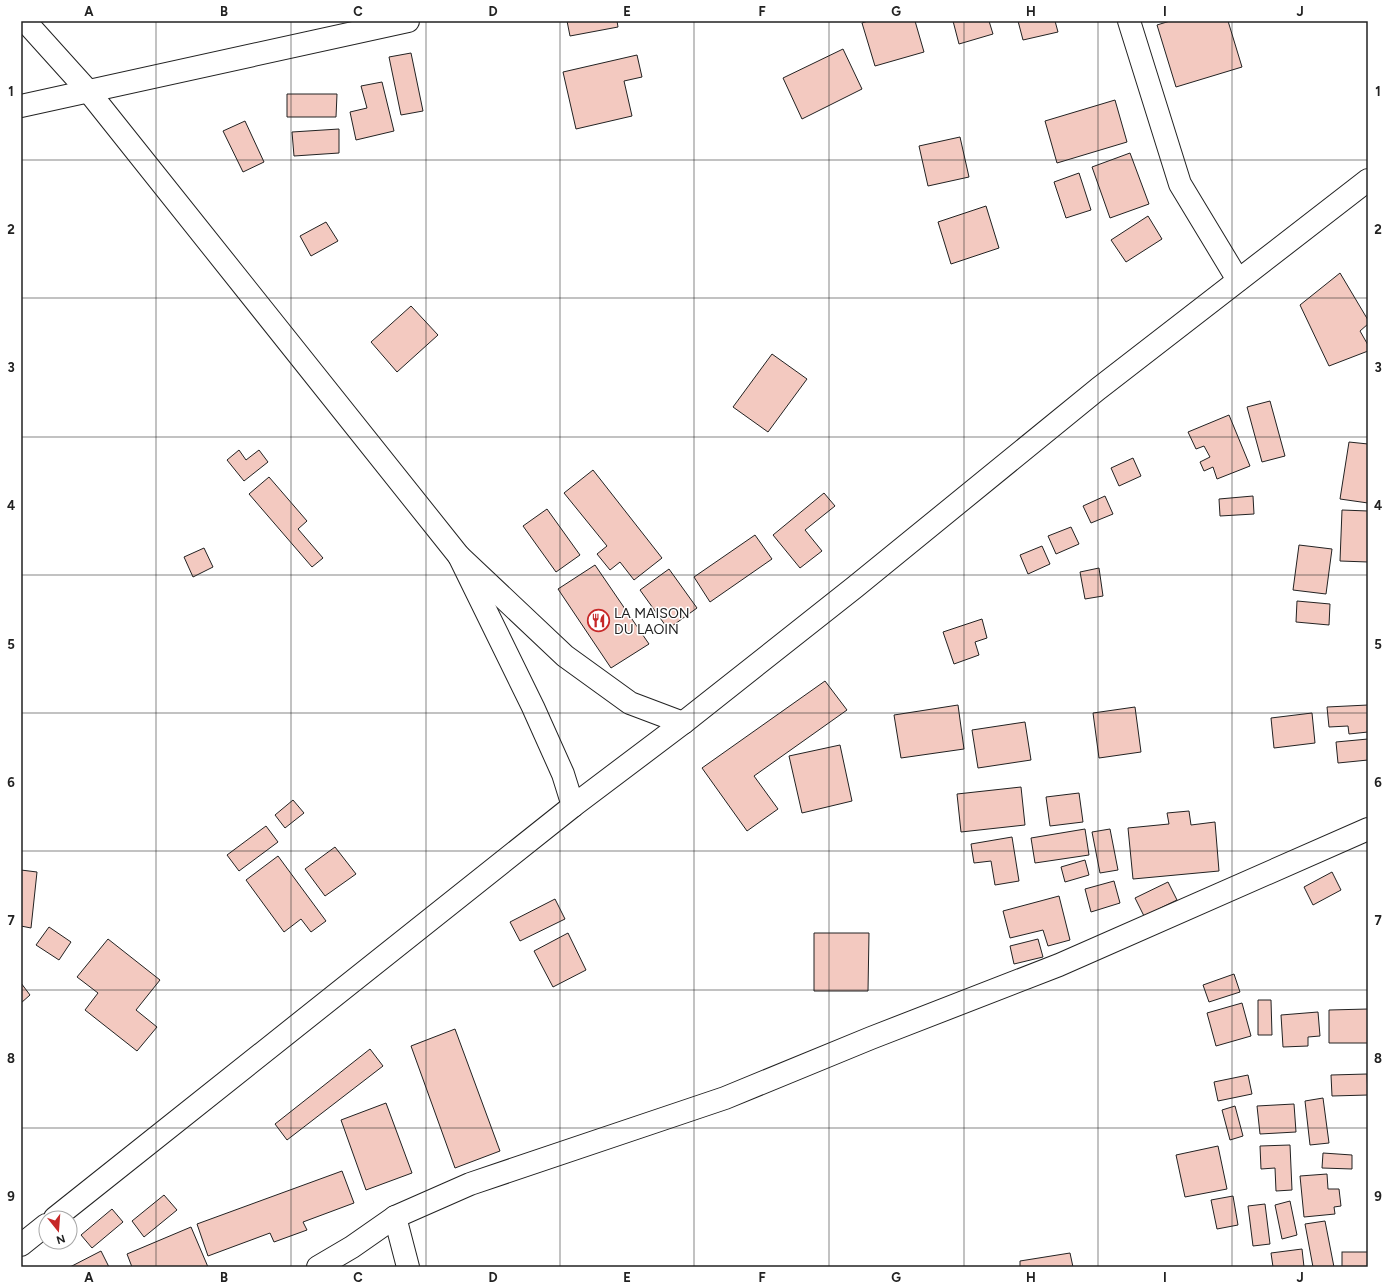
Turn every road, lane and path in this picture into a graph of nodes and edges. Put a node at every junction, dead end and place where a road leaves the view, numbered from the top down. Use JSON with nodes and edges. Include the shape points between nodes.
{"nodes":[{"id":1,"x":25,"y":21,"type":"edge"},
{"id":2,"x":408,"y":21,"type":"edge"},
{"id":3,"x":1129,"y":21,"type":"edge"},
{"id":4,"x":89,"y":92,"type":"junction"},
{"id":5,"x":21,"y":106,"type":"edge"},
{"id":6,"x":1368,"y":180,"type":"edge"},
{"id":7,"x":1238,"y":280,"type":"junction"},
{"id":8,"x":459,"y":556,"type":"junction"},
{"id":9,"x":683,"y":723,"type":"junction"},
{"id":10,"x":573,"y":806,"type":"junction"},
{"id":11,"x":1368,"y":828,"type":"edge"},
{"id":12,"x":65,"y":1210,"type":"edge"},
{"id":13,"x":395,"y":1217,"type":"junction"},
{"id":14,"x":38,"y":1231,"type":"edge"},
{"id":15,"x":21,"y":1245,"type":"edge"},
{"id":16,"x":318,"y":1267,"type":"edge"},
{"id":17,"x":408,"y":1267,"type":"edge"}],
"edges":[{"from":1,"to":4,"type":"street"},
{"from":2,"to":4,"type":"street"},
{"from":3,"to":7,"type":"street","via":[[1180,184]]},
{"from":4,"to":5,"type":"street"},
{"from":4,"to":8,"type":"street"},
{"from":6,"to":7,"type":"street"},
{"from":7,"to":9,"type":"street","via":[[1098,389]]},
{"from":8,"to":9,"type":"street","via":[[565,656],[630,703]]},
{"from":8,"to":10,"type":"street","via":[[533,707],[563,774]]},
{"from":9,"to":10,"type":"street"},
{"from":10,"to":12,"type":"street"},
{"from":11,"to":13,"type":"street","via":[[1059,965],[725,1098],[470,1184]]},
{"from":13,"to":16,"type":"street"},
{"from":13,"to":17,"type":"street"},
{"from":14,"to":15,"type":"street"}]}
